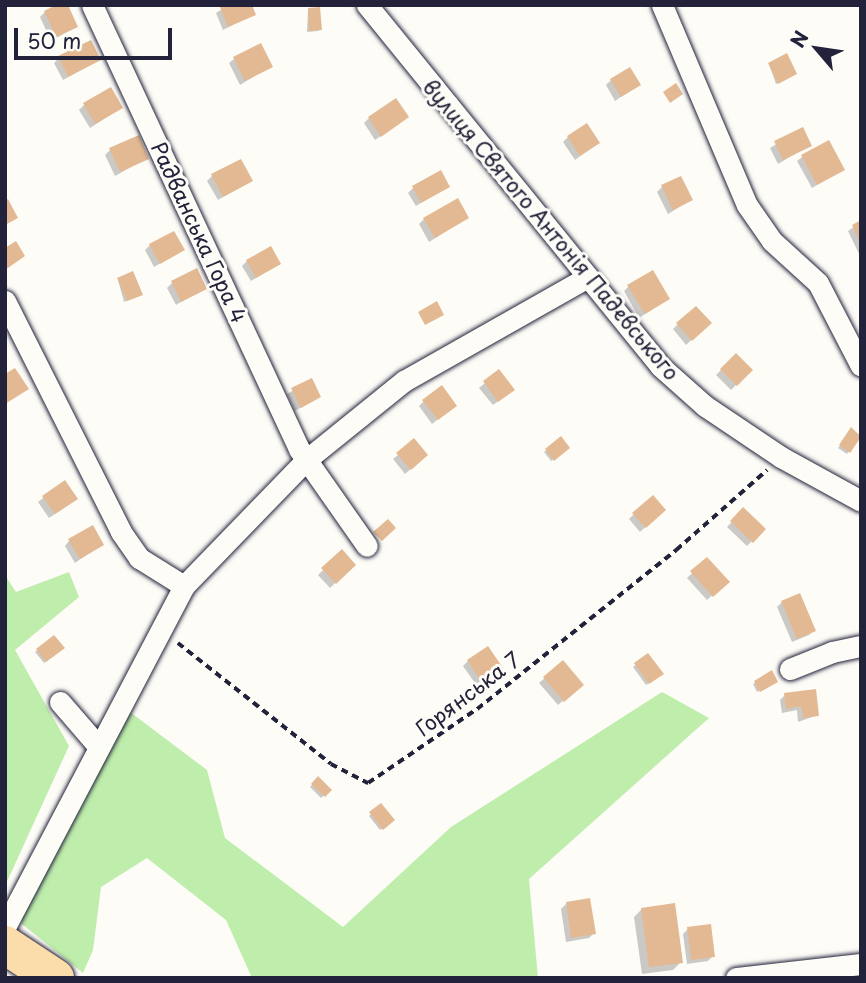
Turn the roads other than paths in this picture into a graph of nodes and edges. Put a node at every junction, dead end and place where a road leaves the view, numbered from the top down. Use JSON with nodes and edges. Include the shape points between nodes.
{"nodes":[{"id":1,"x":92,"y":5,"type":"edge"},
{"id":2,"x":367,"y":5,"type":"edge"},
{"id":3,"x":662,"y":5,"type":"edge"},
{"id":4,"x":587,"y":277,"type":"junction"},
{"id":5,"x":5,"y":301,"type":"edge"},
{"id":6,"x":861,"y":366,"type":"edge"},
{"id":7,"x":306,"y":460,"type":"junction"},
{"id":8,"x":861,"y":501,"type":"edge"},
{"id":9,"x":367,"y":546,"type":"dead end"},
{"id":10,"x":184,"y":586,"type":"junction"},
{"id":11,"x":861,"y":646,"type":"edge"},
{"id":12,"x":790,"y":669,"type":"dead end"},
{"id":13,"x":60,"y":702,"type":"dead end"},
{"id":14,"x":98,"y":746,"type":"junction"},
{"id":15,"x":5,"y":927,"type":"edge"},
{"id":16,"x":5,"y":945,"type":"edge"},
{"id":17,"x":861,"y":964,"type":"edge"},
{"id":18,"x":55,"y":978,"type":"edge"},
{"id":19,"x":736,"y":978,"type":"edge"}],
"edges":[{"from":1,"to":7,"type":"street","name":"Радванська Гора 4"},
{"from":2,"to":4,"type":"street","name":"вулиця Святого Антонія Падевського"},
{"from":3,"to":6,"type":"street","via":[[747,205],[772,241],[818,283]]},
{"from":4,"to":7,"type":"street","via":[[404,382]]},
{"from":4,"to":8,"type":"street","name":"вулиця Святого Антонія Падевського","via":[[660,366],[705,406],[781,457]]},
{"from":5,"to":10,"type":"street","via":[[121,532],[139,558]]},
{"from":7,"to":9,"type":"street","name":"Радванська Гора 4"},
{"from":7,"to":10,"type":"street"},
{"from":10,"to":14,"type":"street"},
{"from":11,"to":12,"type":"street"},
{"from":13,"to":14,"type":"street"},
{"from":14,"to":15,"type":"street"},
{"from":16,"to":18,"type":"highway"},
{"from":17,"to":19,"type":"street"}]}
